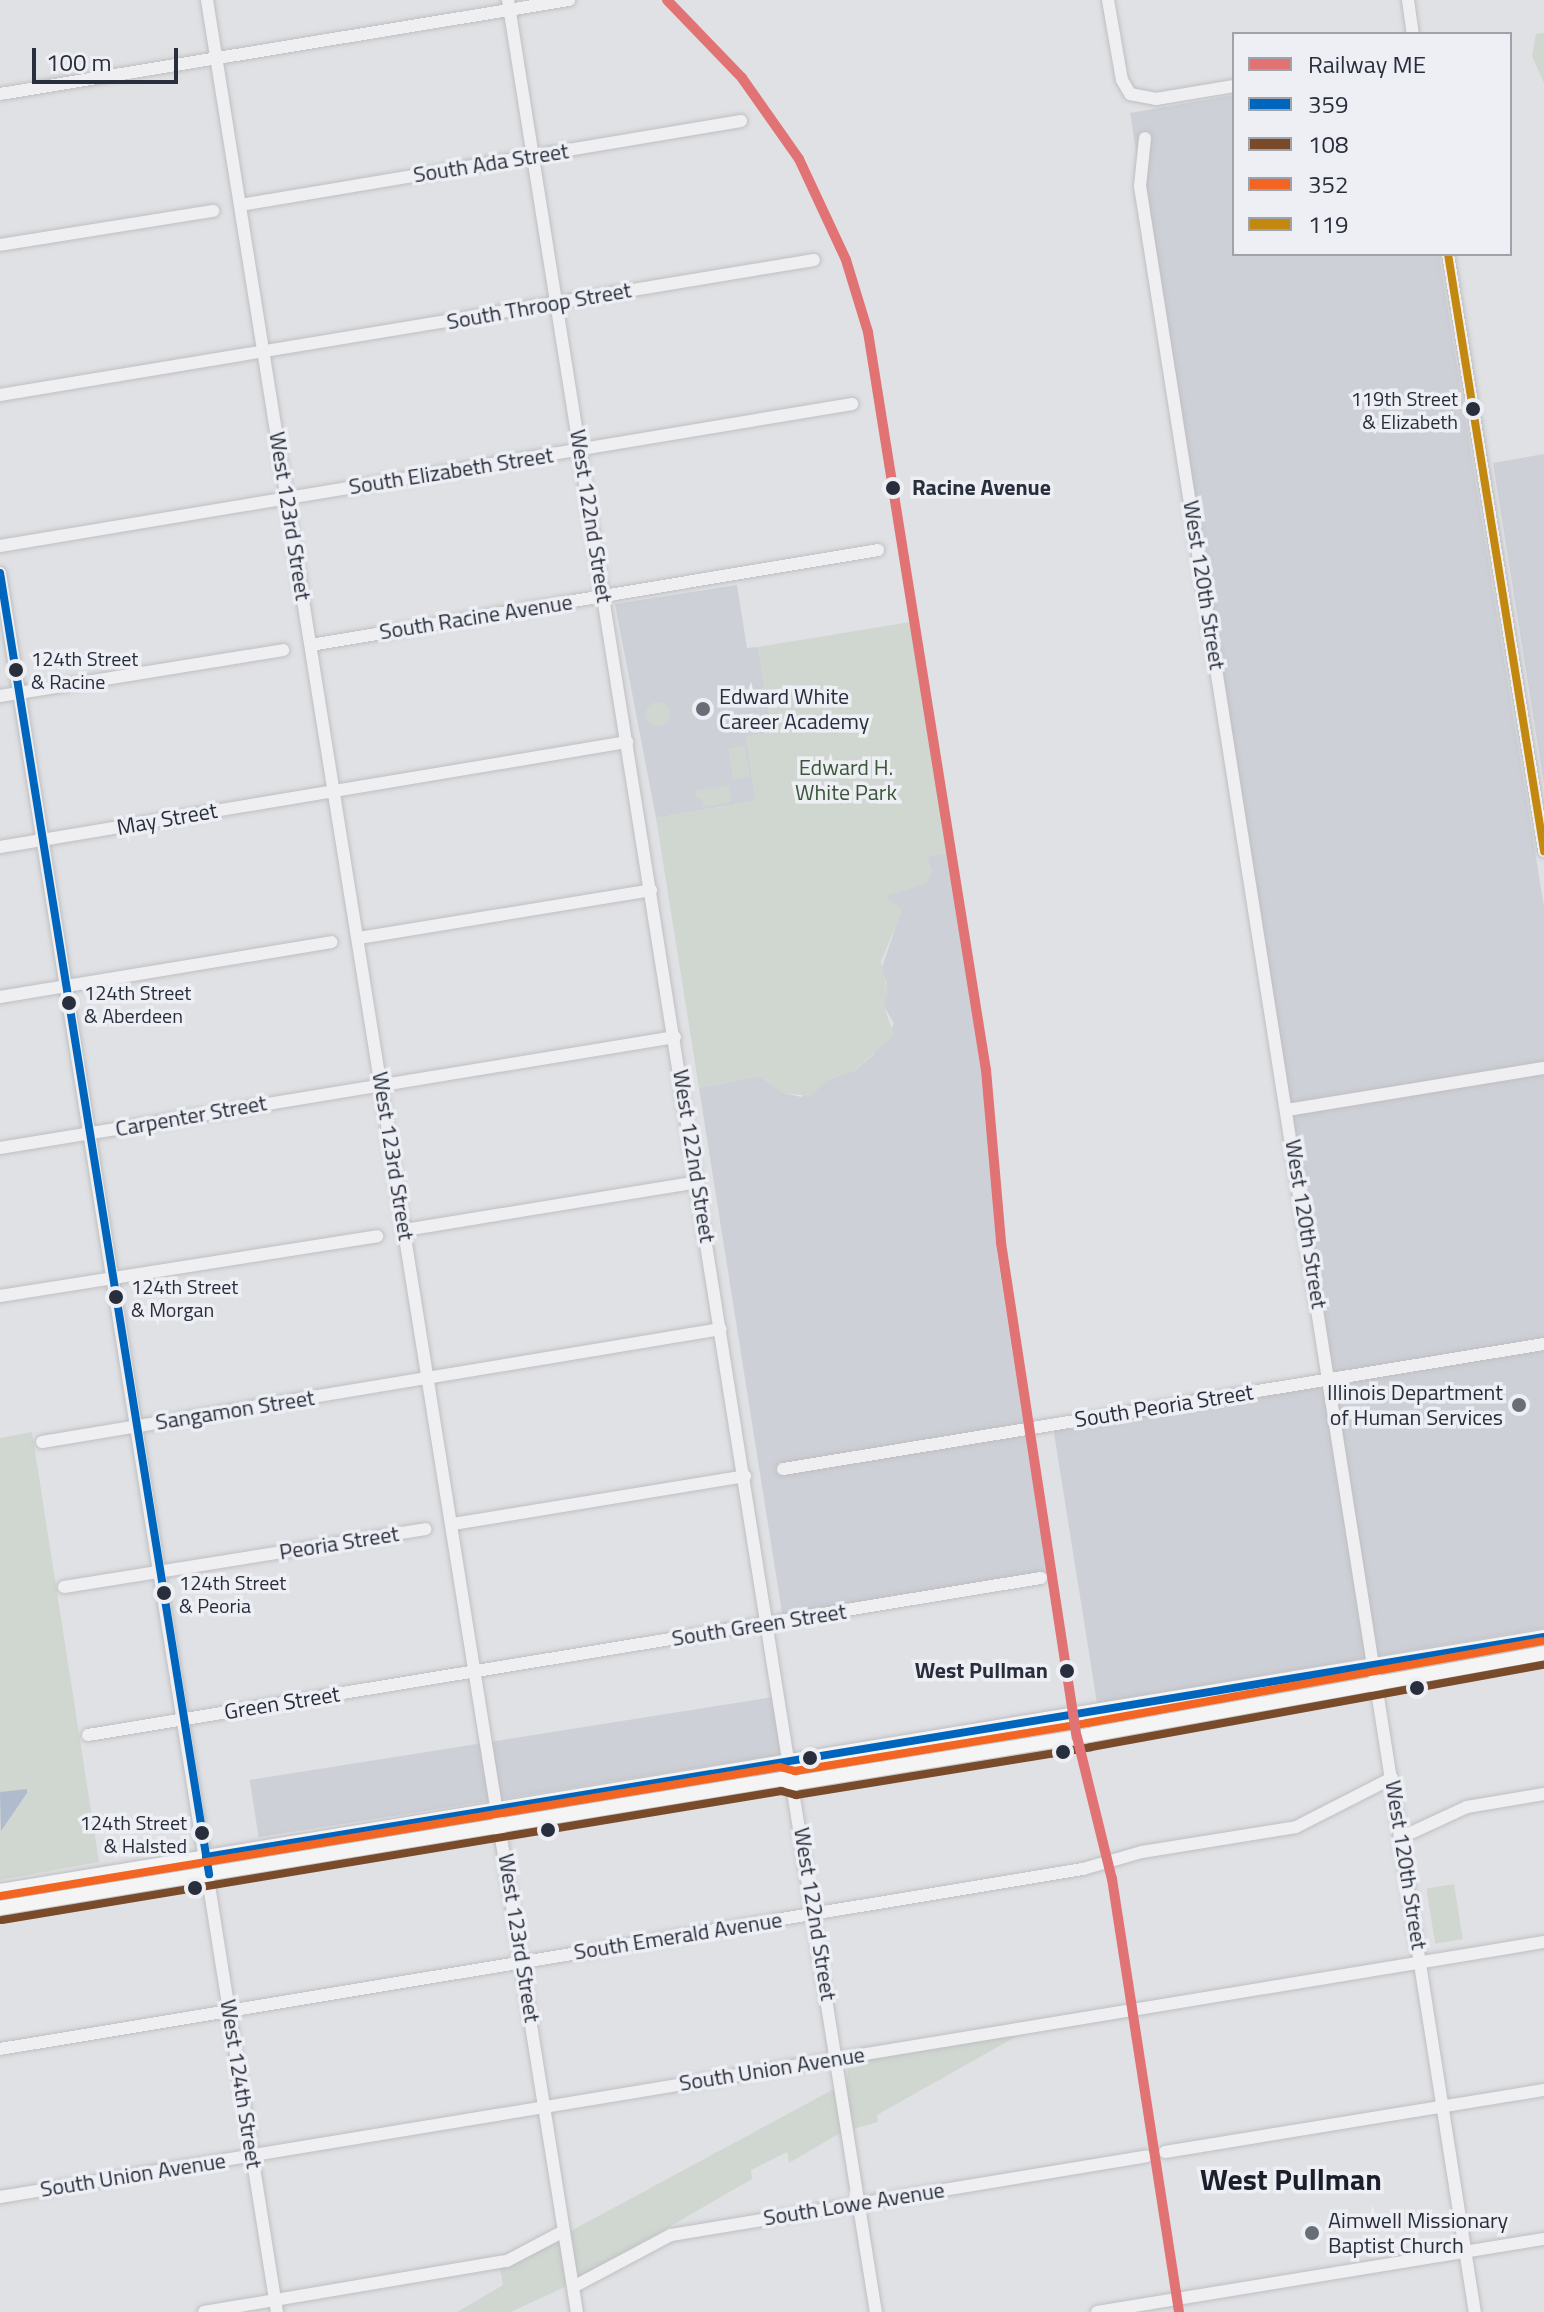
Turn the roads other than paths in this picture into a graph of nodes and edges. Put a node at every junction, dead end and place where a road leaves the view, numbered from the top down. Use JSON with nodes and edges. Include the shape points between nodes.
{"nodes":[{"id":1,"x":207,"y":0,"type":"edge"},
{"id":2,"x":569,"y":0,"type":"edge"},
{"id":3,"x":1108,"y":0,"type":"edge"},
{"id":4,"x":1408,"y":0,"type":"edge"},
{"id":5,"x":509,"y":5,"type":"edge"},
{"id":6,"x":1413,"y":32,"type":"edge"},
{"id":7,"x":217,"y":59,"type":"junction"},
{"id":8,"x":1232,"y":86,"type":"edge"},
{"id":9,"x":0,"y":94,"type":"edge"},
{"id":10,"x":741,"y":121,"type":"dead end"},
{"id":11,"x":1145,"y":138,"type":"dead end"},
{"id":12,"x":533,"y":156,"type":"junction"},
{"id":13,"x":240,"y":205,"type":"junction"},
{"id":14,"x":213,"y":211,"type":"dead end"},
{"id":15,"x":0,"y":245,"type":"edge"},
{"id":16,"x":1448,"y":256,"type":"edge"},
{"id":17,"x":814,"y":260,"type":"dead end"},
{"id":18,"x":557,"y":302,"type":"junction"},
{"id":19,"x":264,"y":352,"type":"junction"},
{"id":20,"x":0,"y":395,"type":"edge"},
{"id":21,"x":852,"y":404,"type":"dead end"},
{"id":22,"x":580,"y":450,"type":"junction"},
{"id":23,"x":288,"y":498,"type":"junction"},
{"id":24,"x":0,"y":546,"type":"edge"},
{"id":25,"x":878,"y":550,"type":"dead end"},
{"id":26,"x":0,"y":573,"type":"edge"},
{"id":27,"x":604,"y":596,"type":"junction"},
{"id":28,"x":311,"y":645,"type":"junction"},
{"id":29,"x":283,"y":650,"type":"dead end"},
{"id":30,"x":19,"y":693,"type":"junction"},
{"id":31,"x":0,"y":696,"type":"edge"},
{"id":32,"x":627,"y":742,"type":"junction"},
{"id":33,"x":335,"y":791,"type":"junction"},
{"id":34,"x":43,"y":840,"type":"junction"},
{"id":35,"x":0,"y":847,"type":"edge"},
{"id":36,"x":1544,"y":851,"type":"edge"},
{"id":37,"x":651,"y":890,"type":"junction"},
{"id":38,"x":359,"y":938,"type":"junction"},
{"id":39,"x":331,"y":942,"type":"dead end"},
{"id":40,"x":67,"y":986,"type":"junction"},
{"id":41,"x":0,"y":997,"type":"edge"},
{"id":42,"x":675,"y":1037,"type":"junction"},
{"id":43,"x":1544,"y":1068,"type":"edge"},
{"id":44,"x":381,"y":1084,"type":"junction"},
{"id":45,"x":1287,"y":1110,"type":"junction"},
{"id":46,"x":90,"y":1133,"type":"junction"},
{"id":47,"x":0,"y":1148,"type":"edge"},
{"id":48,"x":698,"y":1182,"type":"junction"},
{"id":49,"x":405,"y":1230,"type":"junction"},
{"id":50,"x":377,"y":1236,"type":"dead end"},
{"id":51,"x":114,"y":1279,"type":"junction"},
{"id":52,"x":0,"y":1296,"type":"edge"},
{"id":53,"x":721,"y":1329,"type":"junction"},
{"id":54,"x":1544,"y":1344,"type":"edge"},
{"id":55,"x":429,"y":1378,"type":"junction"},
{"id":56,"x":1331,"y":1379,"type":"junction"},
{"id":57,"x":137,"y":1426,"type":"junction"},
{"id":58,"x":42,"y":1442,"type":"dead end"},
{"id":59,"x":783,"y":1469,"type":"dead end"},
{"id":60,"x":745,"y":1476,"type":"junction"},
{"id":61,"x":453,"y":1524,"type":"junction"},
{"id":62,"x":425,"y":1529,"type":"dead end"},
{"id":63,"x":161,"y":1572,"type":"junction"},
{"id":64,"x":1041,"y":1578,"type":"dead end"},
{"id":65,"x":64,"y":1587,"type":"dead end"},
{"id":66,"x":769,"y":1623,"type":"junction"},
{"id":67,"x":1544,"y":1637,"type":"edge"},
{"id":68,"x":1544,"y":1653,"type":"edge"},
{"id":69,"x":476,"y":1671,"type":"junction"},
{"id":70,"x":1376,"y":1673,"type":"junction"},
{"id":71,"x":184,"y":1719,"type":"junction"},
{"id":72,"x":88,"y":1735,"type":"dead end"},
{"id":73,"x":791,"y":1762,"type":"junction"},
{"id":74,"x":1392,"y":1778,"type":"junction"},
{"id":75,"x":794,"y":1783,"type":"junction"},
{"id":76,"x":1544,"y":1794,"type":"edge"},
{"id":77,"x":498,"y":1809,"type":"junction"},
{"id":78,"x":501,"y":1826,"type":"junction"},
{"id":79,"x":1402,"y":1837,"type":"junction"},
{"id":80,"x":206,"y":1857,"type":"junction"},
{"id":81,"x":209,"y":1874,"type":"junction"},
{"id":82,"x":0,"y":1891,"type":"edge"},
{"id":83,"x":0,"y":1908,"type":"edge"},
{"id":84,"x":814,"y":1914,"type":"junction"},
{"id":85,"x":1544,"y":1942,"type":"edge"},
{"id":86,"x":522,"y":1962,"type":"junction"},
{"id":87,"x":1421,"y":1962,"type":"junction"},
{"id":88,"x":230,"y":2011,"type":"junction"},
{"id":89,"x":0,"y":2049,"type":"edge"},
{"id":90,"x":837,"y":2059,"type":"junction"},
{"id":91,"x":1544,"y":2090,"type":"edge"},
{"id":92,"x":545,"y":2106,"type":"junction"},
{"id":93,"x":1444,"y":2106,"type":"junction"},
{"id":94,"x":1165,"y":2152,"type":"dead end"},
{"id":95,"x":253,"y":2155,"type":"junction"},
{"id":96,"x":1146,"y":2156,"type":"dead end"},
{"id":97,"x":0,"y":2197,"type":"edge"},
{"id":98,"x":859,"y":2203,"type":"junction"},
{"id":99,"x":564,"y":2231,"type":"junction"},
{"id":100,"x":1544,"y":2239,"type":"edge"},
{"id":101,"x":1466,"y":2252,"type":"junction"},
{"id":102,"x":573,"y":2287,"type":"junction"},
{"id":103,"x":276,"y":2306,"type":"edge"},
{"id":104,"x":204,"y":2312,"type":"edge"},
{"id":105,"x":577,"y":2312,"type":"edge"},
{"id":106,"x":876,"y":2312,"type":"edge"},
{"id":107,"x":1097,"y":2312,"type":"edge"},
{"id":108,"x":1475,"y":2312,"type":"edge"}],
"edges":[{"from":1,"to":7,"type":"street","name":"West 123rd Street"},
{"from":2,"to":5,"type":"street"},
{"from":3,"to":8,"type":"street","via":[[1122,80],[1130,94],[1145,99]]},
{"from":4,"to":6,"type":"street"},
{"from":5,"to":7,"type":"street"},
{"from":5,"to":12,"type":"street","name":"West 122nd Street"},
{"from":7,"to":9,"type":"street"},
{"from":7,"to":13,"type":"street","name":"West 123rd Street"},
{"from":10,"to":12,"type":"street","name":"South Ada Street"},
{"from":11,"to":45,"type":"street","name":"West 120th Street","via":[[1140,186]]},
{"from":12,"to":13,"type":"street","name":"South Ada Street"},
{"from":12,"to":18,"type":"street","name":"West 122nd Street"},
{"from":13,"to":19,"type":"street","name":"West 123rd Street"},
{"from":14,"to":15,"type":"street"},
{"from":16,"to":36,"type":"street"},
{"from":17,"to":18,"type":"street","name":"South Throop Street"},
{"from":18,"to":19,"type":"street","name":"South Throop Street"},
{"from":18,"to":22,"type":"street","name":"West 122nd Street"},
{"from":19,"to":20,"type":"street","name":"South Throop Street"},
{"from":19,"to":23,"type":"street","name":"West 123rd Street"},
{"from":21,"to":22,"type":"street","name":"South Elizabeth Street"},
{"from":22,"to":23,"type":"street","name":"South Elizabeth Street"},
{"from":22,"to":27,"type":"street","name":"West 122nd Street"},
{"from":23,"to":24,"type":"street","name":"South Elizabeth Street"},
{"from":23,"to":28,"type":"street","name":"West 123rd Street"},
{"from":25,"to":27,"type":"street","name":"South Racine Avenue"},
{"from":26,"to":30,"type":"street","name":"West 124th Street"},
{"from":27,"to":28,"type":"street","name":"South Racine Avenue"},
{"from":27,"to":32,"type":"street","name":"West 122nd Street"},
{"from":28,"to":33,"type":"street","name":"West 123rd Street"},
{"from":29,"to":30,"type":"street"},
{"from":30,"to":31,"type":"street"},
{"from":30,"to":34,"type":"street","name":"West 124th Street"},
{"from":32,"to":33,"type":"street","name":"May Street"},
{"from":32,"to":37,"type":"street","name":"West 122nd Street"},
{"from":33,"to":34,"type":"street","name":"May Street"},
{"from":33,"to":38,"type":"street","name":"West 123rd Street"},
{"from":34,"to":35,"type":"street","name":"May Street"},
{"from":34,"to":40,"type":"street","name":"West 124th Street"},
{"from":37,"to":38,"type":"street"},
{"from":37,"to":42,"type":"street","name":"West 122nd Street"},
{"from":38,"to":44,"type":"street","name":"West 123rd Street"},
{"from":39,"to":40,"type":"street"},
{"from":40,"to":41,"type":"street"},
{"from":40,"to":46,"type":"street","name":"West 124th Street"},
{"from":42,"to":44,"type":"street","name":"Carpenter Street"},
{"from":42,"to":48,"type":"street","name":"West 122nd Street"},
{"from":43,"to":45,"type":"street"},
{"from":44,"to":46,"type":"street","name":"Carpenter Street"},
{"from":44,"to":49,"type":"street","name":"West 123rd Street"},
{"from":45,"to":56,"type":"street","name":"West 120th Street"},
{"from":46,"to":47,"type":"street","name":"Carpenter Street"},
{"from":46,"to":51,"type":"street","name":"West 124th Street"},
{"from":48,"to":49,"type":"street"},
{"from":48,"to":53,"type":"street","name":"West 122nd Street"},
{"from":49,"to":55,"type":"street","name":"West 123rd Street"},
{"from":50,"to":51,"type":"street"},
{"from":51,"to":52,"type":"street"},
{"from":51,"to":57,"type":"street","name":"West 124th Street"},
{"from":53,"to":55,"type":"street","name":"Sangamon Street"},
{"from":53,"to":60,"type":"street","name":"West 122nd Street"},
{"from":54,"to":56,"type":"street","name":"South Peoria Street"},
{"from":55,"to":57,"type":"street","name":"Sangamon Street"},
{"from":55,"to":61,"type":"street","name":"West 123rd Street"},
{"from":56,"to":59,"type":"street","name":"South Peoria Street"},
{"from":56,"to":70,"type":"street","name":"West 120th Street"},
{"from":57,"to":58,"type":"street","name":"Sangamon Street"},
{"from":57,"to":63,"type":"street","name":"West 124th Street"},
{"from":60,"to":61,"type":"street"},
{"from":60,"to":66,"type":"street","name":"West 122nd Street"},
{"from":61,"to":69,"type":"street","name":"West 123rd Street"},
{"from":62,"to":63,"type":"street","name":"Peoria Street"},
{"from":63,"to":65,"type":"street","name":"Peoria Street"},
{"from":63,"to":71,"type":"street","name":"West 124th Street"},
{"from":64,"to":66,"type":"street","name":"South Green Street"},
{"from":66,"to":69,"type":"street","name":"South Green Street"},
{"from":66,"to":73,"type":"street","name":"West 122nd Street"},
{"from":67,"to":70,"type":"main road"},
{"from":68,"to":70,"type":"main road"},
{"from":69,"to":71,"type":"street","name":"Green Street"},
{"from":69,"to":77,"type":"street","name":"West 123rd Street"},
{"from":70,"to":73,"type":"main road"},
{"from":70,"to":74,"type":"street","name":"West 120th Street"},
{"from":70,"to":75,"type":"main road","via":[[1319,1696]]},
{"from":71,"to":72,"type":"street","name":"Green Street"},
{"from":71,"to":80,"type":"street","name":"West 124th Street"},
{"from":73,"to":75,"type":"street","name":"West 122nd Street"},
{"from":73,"to":77,"type":"main road"},
{"from":74,"to":79,"type":"street","name":"West 120th Street"},
{"from":74,"to":84,"type":"street","name":"South Emerald Avenue","via":[[1296,1827]]},
{"from":75,"to":78,"type":"main road","via":[[782,1779]]},
{"from":75,"to":84,"type":"street","name":"West 122nd Street"},
{"from":76,"to":79,"type":"street","via":[[1467,1807]]},
{"from":77,"to":78,"type":"street","name":"West 123rd Street"},
{"from":77,"to":80,"type":"main road"},
{"from":78,"to":81,"type":"main road"},
{"from":78,"to":86,"type":"street","name":"West 123rd Street"},
{"from":79,"to":87,"type":"street","name":"West 120th Street"},
{"from":80,"to":81,"type":"street","name":"West 124th Street"},
{"from":80,"to":82,"type":"main road"},
{"from":81,"to":83,"type":"main road"},
{"from":81,"to":88,"type":"street","name":"West 124th Street"},
{"from":84,"to":86,"type":"street","name":"South Emerald Avenue"},
{"from":84,"to":90,"type":"street","name":"West 122nd Street"},
{"from":85,"to":87,"type":"street","name":"South Union Avenue"},
{"from":86,"to":88,"type":"street","name":"South Emerald Avenue"},
{"from":86,"to":92,"type":"street","name":"West 123rd Street"},
{"from":87,"to":90,"type":"street","name":"South Union Avenue"},
{"from":87,"to":93,"type":"street","name":"West 120th Street"},
{"from":88,"to":89,"type":"street","name":"South Emerald Avenue"},
{"from":88,"to":95,"type":"street","name":"West 124th Street"},
{"from":90,"to":92,"type":"street","name":"South Union Avenue"},
{"from":90,"to":98,"type":"street","name":"West 122nd Street"},
{"from":91,"to":93,"type":"street"},
{"from":92,"to":95,"type":"street","name":"South Union Avenue"},
{"from":92,"to":99,"type":"street","name":"West 123rd Street"},
{"from":93,"to":94,"type":"street"},
{"from":93,"to":101,"type":"street","name":"West 120th Street"},
{"from":95,"to":97,"type":"street","name":"South Union Avenue"},
{"from":95,"to":103,"type":"street","name":"West 124th Street"},
{"from":96,"to":98,"type":"street","name":"South Lowe Avenue"},
{"from":98,"to":102,"type":"street","name":"South Lowe Avenue","via":[[671,2235]]},
{"from":98,"to":106,"type":"street","name":"West 122nd Street"},
{"from":99,"to":102,"type":"street","name":"West 123rd Street"},
{"from":99,"to":103,"type":"street","via":[[507,2261]]},
{"from":100,"to":101,"type":"street"},
{"from":101,"to":107,"type":"street"},
{"from":101,"to":108,"type":"street","name":"West 120th Street"},
{"from":102,"to":105,"type":"street","name":"West 123rd Street"},
{"from":103,"to":104,"type":"street"}]}
